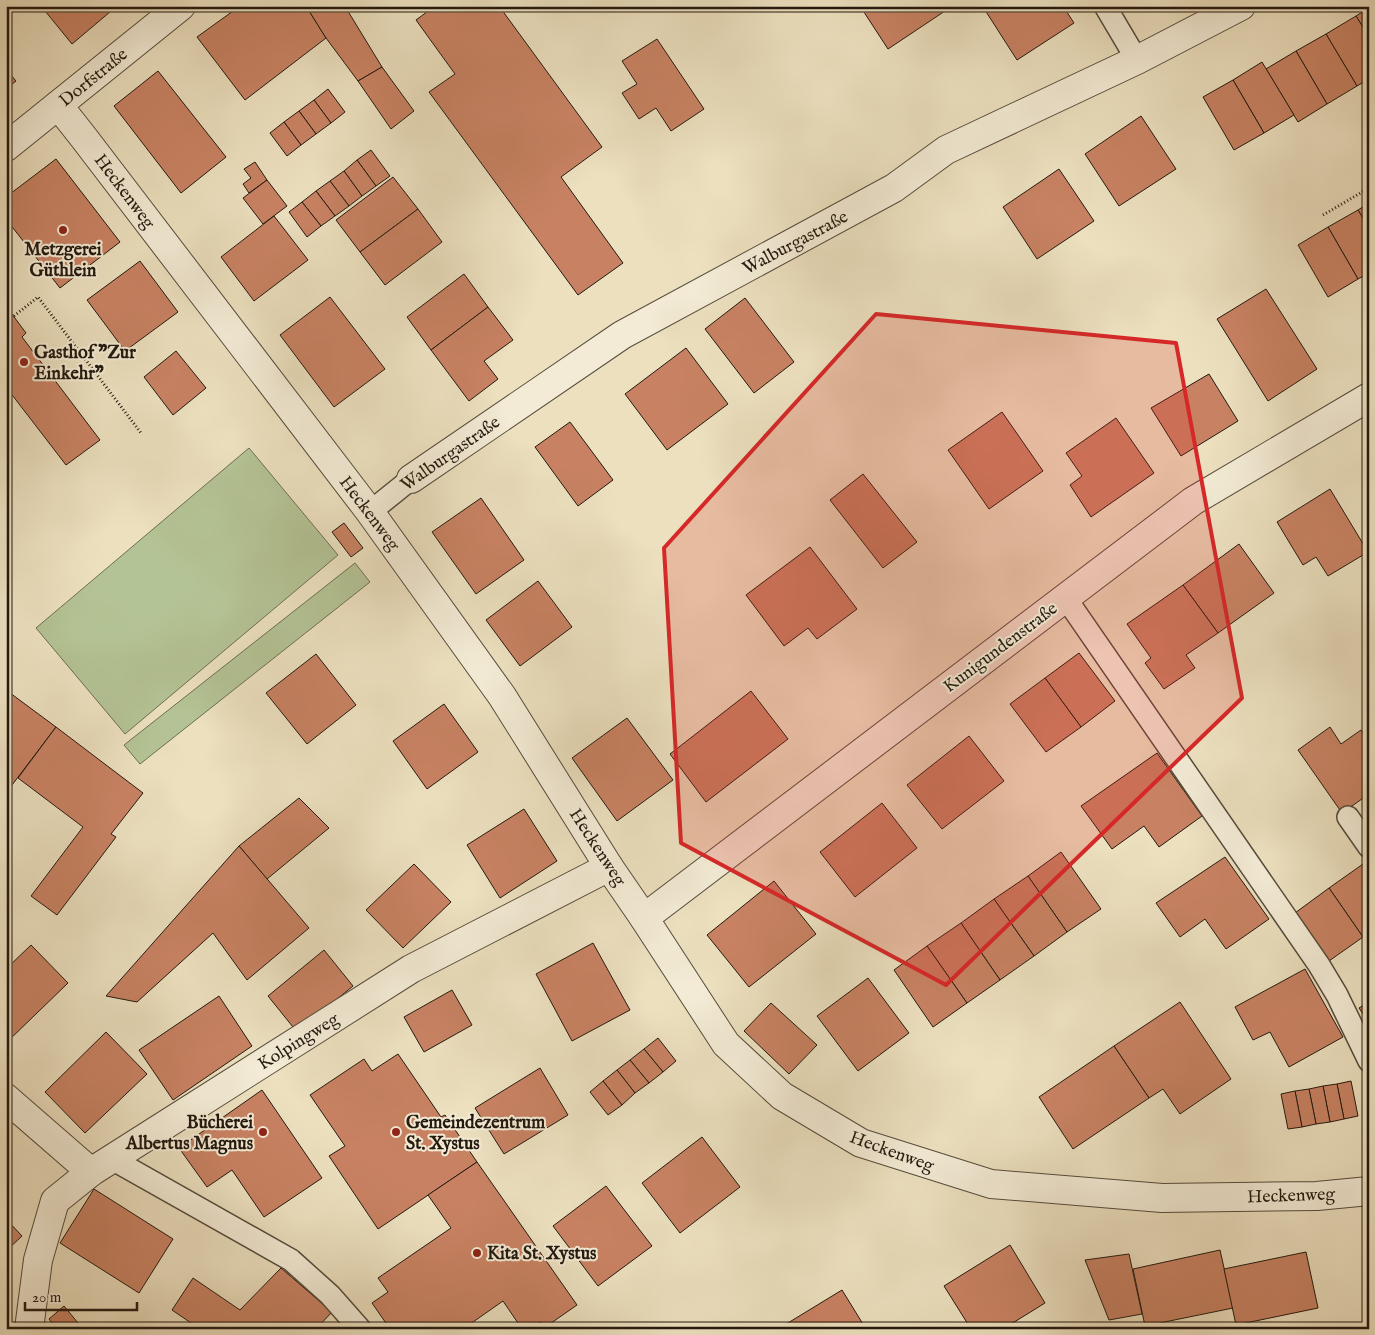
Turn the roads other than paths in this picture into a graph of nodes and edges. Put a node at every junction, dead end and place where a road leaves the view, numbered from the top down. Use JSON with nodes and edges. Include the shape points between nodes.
{"nodes":[{"id":1,"x":181,"y":6,"type":"edge"},
{"id":2,"x":1104,"y":6,"type":"edge"},
{"id":3,"x":1241,"y":6,"type":"edge"},
{"id":4,"x":1137,"y":60,"type":"junction"},
{"id":5,"x":58,"y":106,"type":"junction"},
{"id":6,"x":6,"y":148,"type":"edge"},
{"id":7,"x":1369,"y":397,"type":"edge"},
{"id":8,"x":411,"y":479,"type":"joint"},
{"id":9,"x":370,"y":512,"type":"junction"},
{"id":10,"x":1065,"y":598,"type":"junction"},
{"id":11,"x":1348,"y":817,"type":"dead end"},
{"id":12,"x":1369,"y":848,"type":"edge"},
{"id":13,"x":609,"y":867,"type":"junction"},
{"id":14,"x":644,"y":918,"type":"junction"},
{"id":15,"x":1369,"y":1061,"type":"edge"},
{"id":16,"x":6,"y":1098,"type":"edge"},
{"id":17,"x":102,"y":1165,"type":"junction"},
{"id":18,"x":1369,"y":1191,"type":"edge"},
{"id":19,"x":29,"y":1329,"type":"edge"},
{"id":20,"x":360,"y":1329,"type":"edge"}],
"edges":[{"from":1,"to":5,"type":"street","name":"Dorfstraße"},
{"from":2,"to":4,"type":"lane"},
{"from":3,"to":4,"type":"street","name":"Walburgastraße"},
{"from":4,"to":8,"type":"street","name":"Walburgastraße","via":[[946,150],[894,188],[622,335]]},
{"from":5,"to":6,"type":"street","name":"Dorfstraße"},
{"from":5,"to":9,"type":"street","name":"Heckenweg"},
{"from":7,"to":10,"type":"street","name":"Kunigundenstraße","via":[[1193,500]]},
{"from":8,"to":9,"type":"lane","name":"Walburgastraße"},
{"from":9,"to":13,"type":"street","name":"Heckenweg","via":[[502,696]]},
{"from":10,"to":14,"type":"street","name":"Kunigundenstraße"},
{"from":10,"to":15,"type":"lane","via":[[1319,964]]},
{"from":11,"to":12,"type":"lane"},
{"from":13,"to":14,"type":"street","name":"Heckenweg"},
{"from":13,"to":17,"type":"street","name":"Kolpingweg","via":[[411,969]]},
{"from":14,"to":18,"type":"street","name":"Heckenweg","via":[[726,1044],[782,1096],[861,1144],[990,1184],[1162,1198],[1317,1196]]},
{"from":16,"to":17,"type":"street"},
{"from":17,"to":19,"type":"street","name":"Kolpingweg","via":[[55,1201],[38,1260]]},
{"from":17,"to":20,"type":"lane","via":[[291,1260],[330,1295]]}]}
